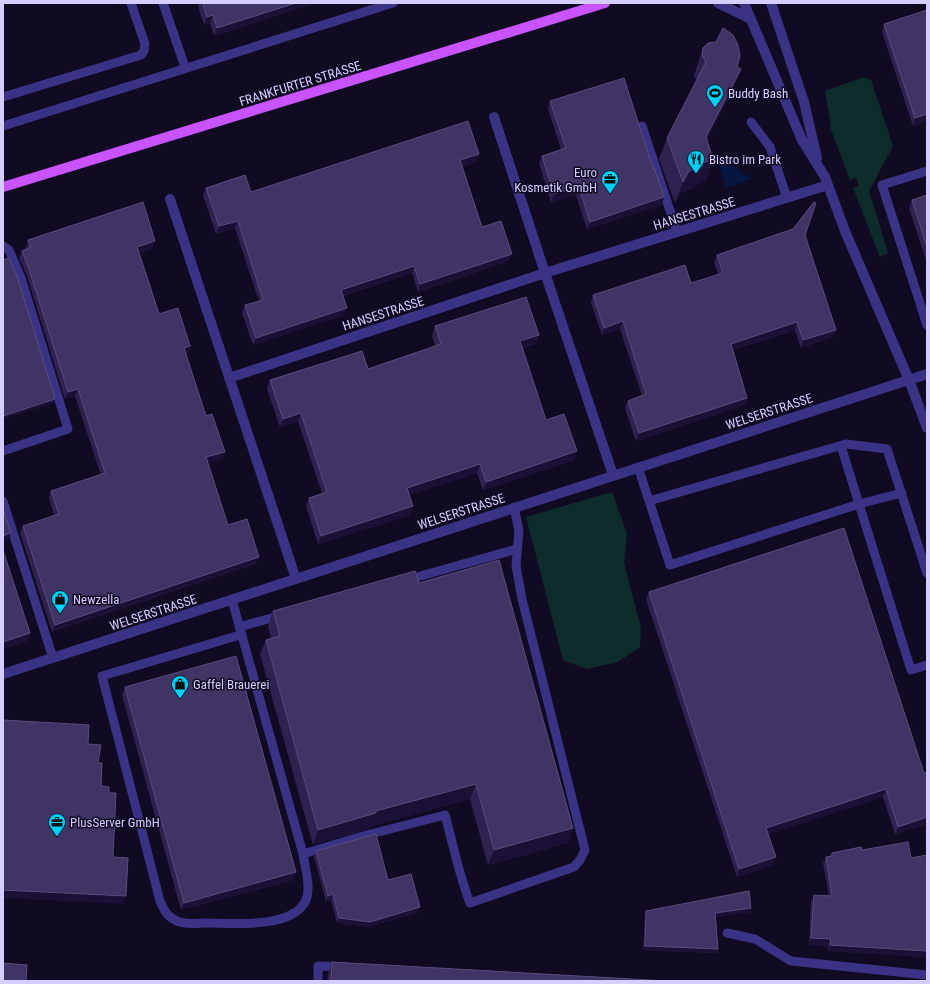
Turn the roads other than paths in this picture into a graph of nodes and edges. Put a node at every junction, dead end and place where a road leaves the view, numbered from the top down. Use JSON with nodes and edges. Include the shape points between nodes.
{"nodes":[{"id":1,"x":131,"y":3,"type":"edge"},
{"id":2,"x":163,"y":3,"type":"edge"},
{"id":3,"x":393,"y":3,"type":"edge"},
{"id":4,"x":605,"y":3,"type":"edge"},
{"id":5,"x":718,"y":3,"type":"edge"},
{"id":6,"x":744,"y":3,"type":"edge"},
{"id":7,"x":771,"y":3,"type":"edge"},
{"id":8,"x":751,"y":19,"type":"junction"},
{"id":9,"x":185,"y":67,"type":"junction"},
{"id":10,"x":3,"y":97,"type":"edge"},
{"id":11,"x":494,"y":117,"type":"dead end"},
{"id":12,"x":751,"y":122,"type":"dead end"},
{"id":13,"x":3,"y":126,"type":"edge"},
{"id":14,"x":642,"y":126,"type":"dead end"},
{"id":15,"x":819,"y":166,"type":"junction"},
{"id":16,"x":927,"y":171,"type":"edge"},
{"id":17,"x":828,"y":185,"type":"junction"},
{"id":18,"x":3,"y":188,"type":"edge"},
{"id":19,"x":787,"y":198,"type":"junction"},
{"id":20,"x":170,"y":199,"type":"dead end"},
{"id":21,"x":677,"y":232,"type":"junction"},
{"id":22,"x":3,"y":246,"type":"edge"},
{"id":23,"x":545,"y":274,"type":"junction"},
{"id":24,"x":927,"y":325,"type":"edge"},
{"id":25,"x":927,"y":374,"type":"edge"},
{"id":26,"x":229,"y":378,"type":"junction"},
{"id":27,"x":909,"y":380,"type":"junction"},
{"id":28,"x":927,"y":428,"type":"edge"},
{"id":29,"x":841,"y":446,"type":"junction"},
{"id":30,"x":3,"y":451,"type":"edge"},
{"id":31,"x":638,"y":467,"type":"junction"},
{"id":32,"x":613,"y":475,"type":"junction"},
{"id":33,"x":902,"y":493,"type":"junction"},
{"id":34,"x":649,"y":501,"type":"junction"},
{"id":35,"x":3,"y":502,"type":"edge"},
{"id":36,"x":859,"y":504,"type":"junction"},
{"id":37,"x":514,"y":507,"type":"junction"},
{"id":38,"x":517,"y":549,"type":"junction"},
{"id":39,"x":927,"y":572,"type":"edge"},
{"id":40,"x":296,"y":580,"type":"junction"},
{"id":41,"x":395,"y":583,"type":"edge"},
{"id":42,"x":232,"y":600,"type":"junction"},
{"id":43,"x":289,"y":613,"type":"edge"},
{"id":44,"x":240,"y":631,"type":"junction"},
{"id":45,"x":53,"y":658,"type":"junction"},
{"id":46,"x":927,"y":665,"type":"edge"},
{"id":47,"x":3,"y":674,"type":"edge"},
{"id":48,"x":303,"y":854,"type":"junction"},
{"id":49,"x":727,"y":933,"type":"dead end"},
{"id":50,"x":350,"y":967,"type":"edge"},
{"id":51,"x":927,"y":976,"type":"edge"},
{"id":52,"x":318,"y":981,"type":"edge"}],
"edges":[{"from":1,"to":10,"type":"lane","via":[[145,44],[141,55]]},
{"from":2,"to":9,"type":"lane"},
{"from":3,"to":9,"type":"lane"},
{"from":4,"to":18,"type":"main road","name":"FRANKFURTER STRASSE"},
{"from":5,"to":8,"type":"street"},
{"from":6,"to":8,"type":"street"},
{"from":7,"to":15,"type":"street","via":[[804,102]]},
{"from":8,"to":15,"type":"street","via":[[800,135]]},
{"from":9,"to":13,"type":"lane"},
{"from":11,"to":23,"type":"street"},
{"from":12,"to":19,"type":"lane","via":[[770,147]]},
{"from":14,"to":21,"type":"lane"},
{"from":15,"to":17,"type":"street"},
{"from":16,"to":24,"type":"lane","via":[[882,185]]},
{"from":17,"to":19,"type":"street","name":"HANSESTRASSE"},
{"from":17,"to":27,"type":"street"},
{"from":19,"to":21,"type":"street","name":"HANSESTRASSE"},
{"from":20,"to":26,"type":"street"},
{"from":21,"to":23,"type":"street","name":"HANSESTRASSE"},
{"from":22,"to":30,"type":"lane","via":[[9,250],[21,278],[68,429]]},
{"from":23,"to":26,"type":"street","name":"HANSESTRASSE"},
{"from":23,"to":32,"type":"street"},
{"from":25,"to":27,"type":"street","name":"WELSERSTRASSE"},
{"from":26,"to":40,"type":"street"},
{"from":27,"to":28,"type":"street"},
{"from":27,"to":31,"type":"street","name":"WELSERSTRASSE"},
{"from":29,"to":33,"type":"lane","via":[[846,444],[888,448]]},
{"from":29,"to":34,"type":"lane"},
{"from":29,"to":36,"type":"lane"},
{"from":31,"to":32,"type":"street","name":"WELSERSTRASSE"},
{"from":31,"to":34,"type":"lane"},
{"from":32,"to":37,"type":"street","name":"WELSERSTRASSE"},
{"from":33,"to":36,"type":"lane"},
{"from":33,"to":39,"type":"lane"},
{"from":34,"to":36,"type":"lane","via":[[670,565]]},
{"from":35,"to":45,"type":"lane"},
{"from":36,"to":46,"type":"lane","via":[[911,670]]},
{"from":37,"to":38,"type":"lane","via":[[519,531]]},
{"from":37,"to":40,"type":"street","name":"WELSERSTRASSE"},
{"from":38,"to":41,"type":"lane"},
{"from":38,"to":48,"type":"lane","via":[[516,566],[522,599],[585,850],[580,860],[574,867],[470,903],[445,815]]},
{"from":40,"to":42,"type":"street","name":"WELSERSTRASSE"},
{"from":42,"to":44,"type":"lane"},
{"from":42,"to":45,"type":"street","name":"WELSERSTRASSE"},
{"from":43,"to":44,"type":"lane"},
{"from":44,"to":48,"type":"lane"},
{"from":44,"to":48,"type":"lane","via":[[102,676],[160,901],[165,913],[178,922],[253,923],[285,918],[297,912],[305,901],[308,888]]},
{"from":45,"to":47,"type":"street","name":"WELSERSTRASSE"},
{"from":49,"to":51,"type":"lane","via":[[755,939],[791,961]]},
{"from":50,"to":52,"type":"lane","via":[[318,966]]}]}
